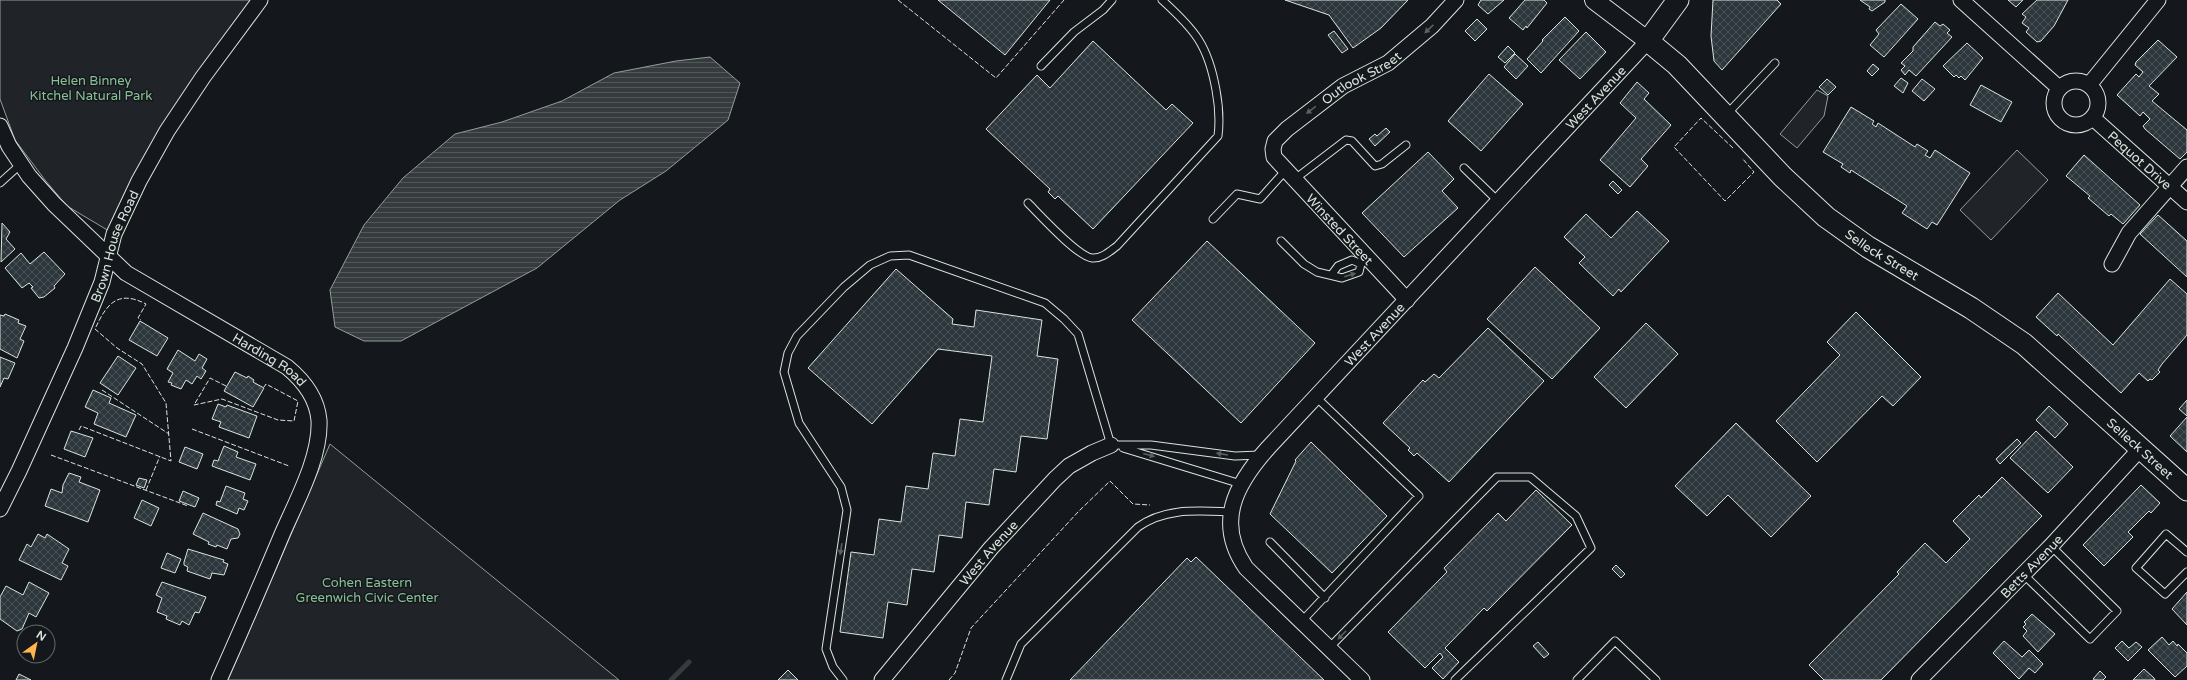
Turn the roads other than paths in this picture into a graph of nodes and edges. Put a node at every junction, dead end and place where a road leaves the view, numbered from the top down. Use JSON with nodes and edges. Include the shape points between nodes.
{"nodes":[{"id":1,"x":260,"y":0,"type":"edge"},
{"id":2,"x":1112,"y":0,"type":"edge"},
{"id":3,"x":1162,"y":0,"type":"edge"},
{"id":4,"x":1456,"y":0,"type":"edge"},
{"id":5,"x":1594,"y":0,"type":"edge"},
{"id":6,"x":1678,"y":0,"type":"edge"},
{"id":7,"x":1961,"y":0,"type":"edge"},
{"id":8,"x":2158,"y":0,"type":"edge"},
{"id":9,"x":1648,"y":41,"type":"junction"},
{"id":10,"x":1775,"y":63,"type":"dead end"},
{"id":11,"x":1041,"y":66,"type":"dead end"},
{"id":12,"x":2089,"y":85,"type":"junction"},
{"id":13,"x":2059,"y":88,"type":"junction"},
{"id":14,"x":1725,"y":116,"type":"junction"},
{"id":15,"x":2093,"y":118,"type":"junction"},
{"id":16,"x":0,"y":126,"type":"edge"},
{"id":17,"x":1406,"y":145,"type":"dead end"},
{"id":18,"x":1274,"y":157,"type":"joint"},
{"id":19,"x":20,"y":164,"type":"junction"},
{"id":20,"x":2187,"y":167,"type":"edge"},
{"id":21,"x":1464,"y":168,"type":"dead end"},
{"id":22,"x":1290,"y":175,"type":"junction"},
{"id":23,"x":0,"y":183,"type":"edge"},
{"id":24,"x":2170,"y":187,"type":"junction"},
{"id":25,"x":1499,"y":202,"type":"junction"},
{"id":26,"x":2187,"y":202,"type":"edge"},
{"id":27,"x":1028,"y":203,"type":"dead end"},
{"id":28,"x":1213,"y":219,"type":"dead end"},
{"id":29,"x":1281,"y":241,"type":"dead end"},
{"id":30,"x":108,"y":256,"type":"junction"},
{"id":31,"x":1364,"y":261,"type":"junction"},
{"id":32,"x":2112,"y":264,"type":"dead end"},
{"id":33,"x":1332,"y":274,"type":"junction"},
{"id":34,"x":1407,"y":300,"type":"junction"},
{"id":35,"x":1316,"y":397,"type":"junction"},
{"id":36,"x":1111,"y":445,"type":"junction"},
{"id":37,"x":2140,"y":448,"type":"junction"},
{"id":38,"x":1261,"y":455,"type":"junction"},
{"id":39,"x":1241,"y":484,"type":"junction"},
{"id":40,"x":2187,"y":490,"type":"edge"},
{"id":41,"x":2,"y":501,"type":"edge"},
{"id":42,"x":1232,"y":512,"type":"junction"},
{"id":43,"x":1270,"y":542,"type":"dead end"},
{"id":44,"x":2051,"y":546,"type":"junction"},
{"id":45,"x":2187,"y":552,"type":"edge"},
{"id":46,"x":2187,"y":572,"type":"edge"},
{"id":47,"x":2023,"y":574,"type":"junction"},
{"id":48,"x":1325,"y":598,"type":"junction"},
{"id":49,"x":1302,"y":621,"type":"junction"},
{"id":50,"x":1329,"y":648,"type":"junction"},
{"id":51,"x":219,"y":680,"type":"edge"},
{"id":52,"x":843,"y":680,"type":"edge"},
{"id":53,"x":882,"y":680,"type":"edge"},
{"id":54,"x":1006,"y":680,"type":"edge"},
{"id":55,"x":1362,"y":680,"type":"edge"},
{"id":56,"x":1455,"y":680,"type":"edge"},
{"id":57,"x":1577,"y":680,"type":"edge"},
{"id":58,"x":1656,"y":680,"type":"edge"},
{"id":59,"x":1919,"y":680,"type":"edge"}],
"edges":[{"from":1,"to":30,"type":"street","name":"Brown House Road","via":[[203,77],[155,151],[114,234]]},
{"from":2,"to":11,"type":"lane","via":[[1074,32]]},
{"from":3,"to":27,"type":"lane","via":[[1185,21],[1206,50],[1218,99],[1218,136],[1117,246],[1103,256],[1092,258],[1079,252]]},
{"from":4,"to":18,"type":"street","name":"Outlook Street","one_way":true,"via":[[1432,26],[1388,63],[1343,86],[1287,129],[1275,141]]},
{"from":5,"to":9,"type":"street","name":"Selleck Street"},
{"from":6,"to":9,"type":"main road","name":"West Avenue"},
{"from":7,"to":13,"type":"street"},
{"from":8,"to":12,"type":"street"},
{"from":9,"to":14,"type":"main road","name":"Selleck Street","via":[[1677,65]]},
{"from":9,"to":25,"type":"street","name":"West Avenue"},
{"from":10,"to":14,"type":"lane"},
{"from":12,"to":13,"type":"street","via":[[2079,81],[2068,82]]},
{"from":12,"to":15,"type":"street","via":[[2096,92],[2098,101],[2098,110]]},
{"from":13,"to":15,"type":"street","via":[[2054,97],[2057,117],[2075,126],[2085,124]]},
{"from":14,"to":37,"type":"main road","name":"Selleck Street","via":[[1783,177],[1826,217],[1868,247],[1956,298],[2010,334],[2050,366]]},
{"from":15,"to":24,"type":"street","name":"Pequot Drive"},
{"from":16,"to":19,"type":"street","name":"Harding Road"},
{"from":17,"to":22,"type":"lane","via":[[1382,164],[1375,166],[1352,141],[1346,140]]},
{"from":18,"to":22,"type":"street","name":"Winsted Street"},
{"from":19,"to":23,"type":"lane"},
{"from":19,"to":30,"type":"street","name":"Harding Road","via":[[54,204]]},
{"from":20,"to":24,"type":"street"},
{"from":21,"to":25,"type":"lane"},
{"from":22,"to":28,"type":"lane","via":[[1260,199],[1237,194]]},
{"from":22,"to":31,"type":"street","name":"Winsted Street"},
{"from":24,"to":26,"type":"street","name":"Pequot Drive"},
{"from":24,"to":32,"type":"street","via":[[2129,232]]},
{"from":25,"to":34,"type":"street","name":"West Avenue"},
{"from":29,"to":33,"type":"lane","via":[[1304,264],[1317,272]]},
{"from":30,"to":41,"type":"street","name":"Brown House Road","via":[[102,282],[75,348]]},
{"from":30,"to":51,"type":"street","name":"Harding Road","via":[[126,273],[150,288],[287,367],[307,388],[317,410],[318,435],[308,473]]},
{"from":31,"to":33,"type":"lane","via":[[1352,260],[1338,266]]},
{"from":33,"to":31,"type":"lane","one_way":true,"via":[[1342,278],[1359,272]]},
{"from":31,"to":34,"type":"street","name":"Winsted Street"},
{"from":34,"to":35,"type":"street","name":"West Avenue"},
{"from":35,"to":38,"type":"street","name":"West Avenue"},
{"from":35,"to":48,"type":"lane","via":[[1419,496]]},
{"from":38,"to":36,"type":"lane","one_way":true,"via":[[1235,456],[1151,445]]},
{"from":36,"to":39,"type":"lane","one_way":true,"via":[[1156,456]]},
{"from":36,"to":52,"type":"lane","one_way":true,"via":[[1078,334],[1045,303],[909,255],[890,256],[870,265],[844,287],[797,336],[788,353],[784,372],[799,423],[841,487],[847,510],[826,649],[833,668]]},
{"from":36,"to":53,"type":"street","name":"West Avenue","via":[[1069,466],[1055,479],[991,548]]},
{"from":37,"to":40,"type":"main road","name":"Selleck Street"},
{"from":37,"to":44,"type":"street","name":"Betts Avenue"},
{"from":38,"to":39,"type":"street","name":"West Avenue"},
{"from":39,"to":42,"type":"street","name":"West Avenue"},
{"from":42,"to":49,"type":"street","name":"West Avenue","via":[[1231,541],[1237,555],[1246,568]]},
{"from":42,"to":54,"type":"lane","via":[[1180,510],[1150,519],[1138,527],[1021,644]]},
{"from":43,"to":48,"type":"lane"},
{"from":44,"to":47,"type":"street","name":"Betts Avenue"},
{"from":44,"to":47,"type":"lane","via":[[2116,611],[2090,639]]},
{"from":45,"to":46,"type":"lane","via":[[2166,534],[2136,568],[2165,594]]},
{"from":47,"to":59,"type":"street","name":"Betts Avenue"},
{"from":48,"to":49,"type":"lane"},
{"from":49,"to":50,"type":"street","name":"West Avenue"},
{"from":50,"to":55,"type":"street","name":"West Avenue"},
{"from":56,"to":50,"type":"lane","one_way":true,"via":[[1591,548],[1576,516],[1530,477],[1497,477]]},
{"from":57,"to":58,"type":"lane","via":[[1615,641]]}]}
